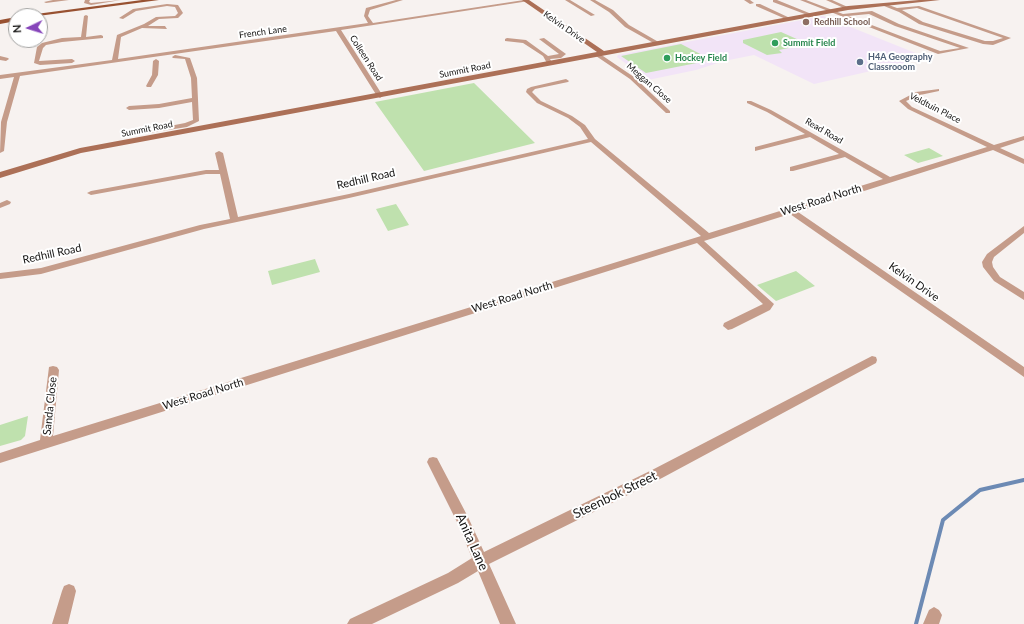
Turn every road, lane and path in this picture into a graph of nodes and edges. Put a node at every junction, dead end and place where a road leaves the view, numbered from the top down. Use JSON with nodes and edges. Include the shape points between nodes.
{"nodes":[{"id":1,"x":67,"y":0,"type":"edge"},
{"id":2,"x":119,"y":0,"type":"edge"},
{"id":3,"x":156,"y":0,"type":"edge"},
{"id":4,"x":401,"y":0,"type":"edge"},
{"id":5,"x":485,"y":0,"type":"edge"},
{"id":6,"x":567,"y":0,"type":"edge"},
{"id":7,"x":592,"y":0,"type":"edge"},
{"id":8,"x":746,"y":0,"type":"edge"},
{"id":9,"x":775,"y":0,"type":"edge"},
{"id":10,"x":802,"y":0,"type":"edge"},
{"id":11,"x":828,"y":0,"type":"edge"},
{"id":12,"x":937,"y":0,"type":"edge"},
{"id":13,"x":87,"y":1,"type":"edge"},
{"id":14,"x":526,"y":1,"type":"edge"},
{"id":15,"x":46,"y":2,"type":"dead end"},
{"id":16,"x":132,"y":3,"type":"junction"},
{"id":17,"x":752,"y":3,"type":"dead end"},
{"id":18,"x":908,"y":3,"type":"edge"},
{"id":19,"x":886,"y":4,"type":"junction"},
{"id":20,"x":758,"y":5,"type":"dead end"},
{"id":21,"x":494,"y":6,"type":"junction"},
{"id":22,"x":848,"y":8,"type":"junction"},
{"id":23,"x":896,"y":9,"type":"junction"},
{"id":24,"x":834,"y":11,"type":"junction"},
{"id":25,"x":48,"y":13,"type":"edge"},
{"id":26,"x":48,"y":15,"type":"edge"},
{"id":27,"x":593,"y":15,"type":"dead end"},
{"id":28,"x":812,"y":15,"type":"junction"},
{"id":29,"x":844,"y":15,"type":"junction"},
{"id":30,"x":86,"y":16,"type":"dead end"},
{"id":31,"x":121,"y":18,"type":"dead end"},
{"id":32,"x":790,"y":19,"type":"junction"},
{"id":33,"x":372,"y":24,"type":"junction"},
{"id":34,"x":141,"y":27,"type":"junction"},
{"id":35,"x":165,"y":28,"type":"dead end"},
{"id":36,"x":338,"y":30,"type":"junction"},
{"id":37,"x":101,"y":38,"type":"dead end"},
{"id":38,"x":84,"y":39,"type":"junction"},
{"id":39,"x":542,"y":39,"type":"dead end"},
{"id":40,"x":507,"y":40,"type":"dead end"},
{"id":41,"x":659,"y":44,"type":"junction"},
{"id":42,"x":600,"y":54,"type":"junction"},
{"id":43,"x":0,"y":58,"type":"edge"},
{"id":44,"x":156,"y":61,"type":"junction"},
{"id":45,"x":549,"y":61,"type":"junction"},
{"id":46,"x":0,"y":62,"type":"edge"},
{"id":47,"x":115,"y":62,"type":"junction"},
{"id":48,"x":105,"y":63,"type":"junction"},
{"id":49,"x":81,"y":66,"type":"junction"},
{"id":50,"x":17,"y":75,"type":"junction"},
{"id":51,"x":0,"y":77,"type":"edge"},
{"id":52,"x":566,"y":81,"type":"dead end"},
{"id":53,"x":149,"y":86,"type":"dead end"},
{"id":54,"x":937,"y":90,"type":"dead end"},
{"id":55,"x":380,"y":96,"type":"junction"},
{"id":56,"x":194,"y":100,"type":"junction"},
{"id":57,"x":10,"y":101,"type":"junction"},
{"id":58,"x":749,"y":102,"type":"dead end"},
{"id":59,"x":0,"y":103,"type":"edge"},
{"id":60,"x":129,"y":108,"type":"dead end"},
{"id":61,"x":668,"y":112,"type":"dead end"},
{"id":62,"x":810,"y":135,"type":"junction"},
{"id":63,"x":126,"y":136,"type":"dead end"},
{"id":64,"x":1024,"y":138,"type":"edge"},
{"id":65,"x":592,"y":140,"type":"junction"},
{"id":66,"x":994,"y":148,"type":"junction"},
{"id":67,"x":758,"y":149,"type":"dead end"},
{"id":68,"x":0,"y":151,"type":"edge"},
{"id":69,"x":219,"y":153,"type":"dead end"},
{"id":70,"x":845,"y":155,"type":"junction"},
{"id":71,"x":1024,"y":162,"type":"edge"},
{"id":72,"x":793,"y":169,"type":"dead end"},
{"id":73,"x":224,"y":172,"type":"junction"},
{"id":74,"x":0,"y":175,"type":"edge"},
{"id":75,"x":888,"y":179,"type":"junction"},
{"id":76,"x":91,"y":193,"type":"dead end"},
{"id":77,"x":790,"y":210,"type":"junction"},
{"id":78,"x":234,"y":220,"type":"junction"},
{"id":79,"x":1024,"y":229,"type":"edge"},
{"id":80,"x":702,"y":238,"type":"junction"},
{"id":81,"x":0,"y":276,"type":"edge"},
{"id":82,"x":1024,"y":297,"type":"edge"},
{"id":83,"x":728,"y":326,"type":"dead end"},
{"id":84,"x":872,"y":360,"type":"dead end"},
{"id":85,"x":54,"y":370,"type":"dead end"},
{"id":86,"x":1024,"y":373,"type":"edge"},
{"id":87,"x":46,"y":443,"type":"junction"},
{"id":88,"x":0,"y":458,"type":"edge"},
{"id":89,"x":433,"y":462,"type":"dead end"},
{"id":90,"x":481,"y":562,"type":"junction"},
{"id":91,"x":69,"y":591,"type":"dead end"},
{"id":92,"x":60,"y":624,"type":"edge"},
{"id":93,"x":355,"y":624,"type":"edge"},
{"id":94,"x":508,"y":624,"type":"edge"}],
"edges":[{"from":1,"to":15,"type":"street"},
{"from":2,"to":13,"type":"street","via":[[91,4]]},
{"from":3,"to":16,"type":"main road"},
{"from":4,"to":33,"type":"street","via":[[368,10],[366,16]]},
{"from":5,"to":21,"type":"street"},
{"from":6,"to":27,"type":"street"},
{"from":7,"to":41,"type":"street","via":[[611,11],[627,26]]},
{"from":8,"to":17,"type":"street"},
{"from":9,"to":28,"type":"street"},
{"from":10,"to":24,"type":"street"},
{"from":11,"to":22,"type":"street"},
{"from":12,"to":18,"type":"main road","name":"Summit Road"},
{"from":14,"to":21,"type":"street","name":"French Lane"},
{"from":14,"to":42,"type":"main road","name":"Kelvin Drive"},
{"from":16,"to":25,"type":"main road"},
{"from":16,"to":26,"type":"main road"},
{"from":18,"to":19,"type":"main road","name":"Summit Road"},
{"from":18,"to":23,"type":"street"},
{"from":18,"to":23,"type":"street","via":[[1008,38],[993,43],[985,42],[920,23]]},
{"from":19,"to":22,"type":"main road","name":"Summit Road"},
{"from":19,"to":23,"type":"street"},
{"from":20,"to":32,"type":"street"},
{"from":21,"to":33,"type":"street","name":"French Lane"},
{"from":22,"to":24,"type":"main road","name":"Summit Road"},
{"from":24,"to":28,"type":"main road","name":"Summit Road"},
{"from":24,"to":29,"type":"street"},
{"from":28,"to":32,"type":"main road","name":"Summit Road"},
{"from":29,"to":29,"type":"street","via":[[940,53],[966,48],[897,25],[871,13]]},
{"from":30,"to":38,"type":"street"},
{"from":31,"to":34,"type":"street","via":[[135,10],[167,5],[176,6],[180,12],[176,17],[158,18]]},
{"from":32,"to":41,"type":"main road","name":"Summit Road"},
{"from":33,"to":36,"type":"street","name":"French Lane"},
{"from":34,"to":35,"type":"street"},
{"from":34,"to":47,"type":"street","via":[[118,37]]},
{"from":36,"to":47,"type":"street","name":"French Lane"},
{"from":36,"to":55,"type":"street","name":"Colleen Road"},
{"from":37,"to":38,"type":"street"},
{"from":38,"to":49,"type":"street","via":[[44,44],[40,47],[36,62],[79,61]]},
{"from":39,"to":45,"type":"street","via":[[563,54]]},
{"from":40,"to":45,"type":"street","via":[[524,41]]},
{"from":41,"to":42,"type":"main road","name":"Summit Road"},
{"from":42,"to":45,"type":"main road","name":"Summit Road"},
{"from":42,"to":61,"type":"street","name":"Meggan Close","via":[[628,75]]},
{"from":43,"to":46,"type":"street","via":[[6,59]]},
{"from":44,"to":48,"type":"street","via":[[119,67]]},
{"from":44,"to":53,"type":"street","via":[[155,74]]},
{"from":44,"to":56,"type":"street","via":[[176,57],[187,58],[194,78]]},
{"from":45,"to":55,"type":"main road","name":"Summit Road"},
{"from":47,"to":48,"type":"street","name":"French Lane"},
{"from":48,"to":49,"type":"street","name":"French Lane"},
{"from":49,"to":50,"type":"street","name":"French Lane"},
{"from":50,"to":51,"type":"street","name":"French Lane"},
{"from":50,"to":57,"type":"street"},
{"from":52,"to":65,"type":"street","via":[[533,88],[529,92],[541,103],[570,117],[585,129]]},
{"from":54,"to":66,"type":"street","name":"Veldtuin Place","via":[[918,93],[902,101],[910,108]]},
{"from":55,"to":74,"type":"main road","name":"Summit Road","via":[[67,154]]},
{"from":56,"to":60,"type":"street"},
{"from":56,"to":63,"type":"street","via":[[196,119],[192,123]]},
{"from":57,"to":59,"type":"street"},
{"from":57,"to":68,"type":"street"},
{"from":58,"to":62,"type":"street","name":"Read Road"},
{"from":62,"to":67,"type":"street"},
{"from":62,"to":70,"type":"street","name":"Read Road"},
{"from":64,"to":66,"type":"street","name":"West Road North"},
{"from":65,"to":78,"type":"street","name":"Redhill Road"},
{"from":65,"to":80,"type":"street"},
{"from":66,"to":71,"type":"street"},
{"from":66,"to":75,"type":"street","name":"West Road North"},
{"from":69,"to":73,"type":"street"},
{"from":70,"to":72,"type":"street"},
{"from":70,"to":75,"type":"street","name":"Read Road"},
{"from":73,"to":76,"type":"street","via":[[206,172]]},
{"from":73,"to":78,"type":"street"},
{"from":75,"to":77,"type":"street","name":"West Road North"},
{"from":77,"to":80,"type":"street","name":"West Road North"},
{"from":77,"to":86,"type":"street","name":"Kelvin Drive"},
{"from":78,"to":81,"type":"street","name":"Redhill Road","via":[[59,266]]},
{"from":79,"to":82,"type":"street","via":[[986,262],[997,279]]},
{"from":80,"to":83,"type":"street","via":[[768,304],[766,308]]},
{"from":80,"to":87,"type":"street","name":"West Road North"},
{"from":84,"to":90,"type":"street","name":"Steenbok Street","via":[[669,468]]},
{"from":85,"to":87,"type":"street","name":"Sanda Close"},
{"from":87,"to":88,"type":"street","name":"West Road North"},
{"from":89,"to":90,"type":"street","name":"Anita Lane"},
{"from":90,"to":93,"type":"street","name":"Steenbok Street"},
{"from":90,"to":94,"type":"street","name":"Anita Lane"},
{"from":91,"to":92,"type":"street"}]}
